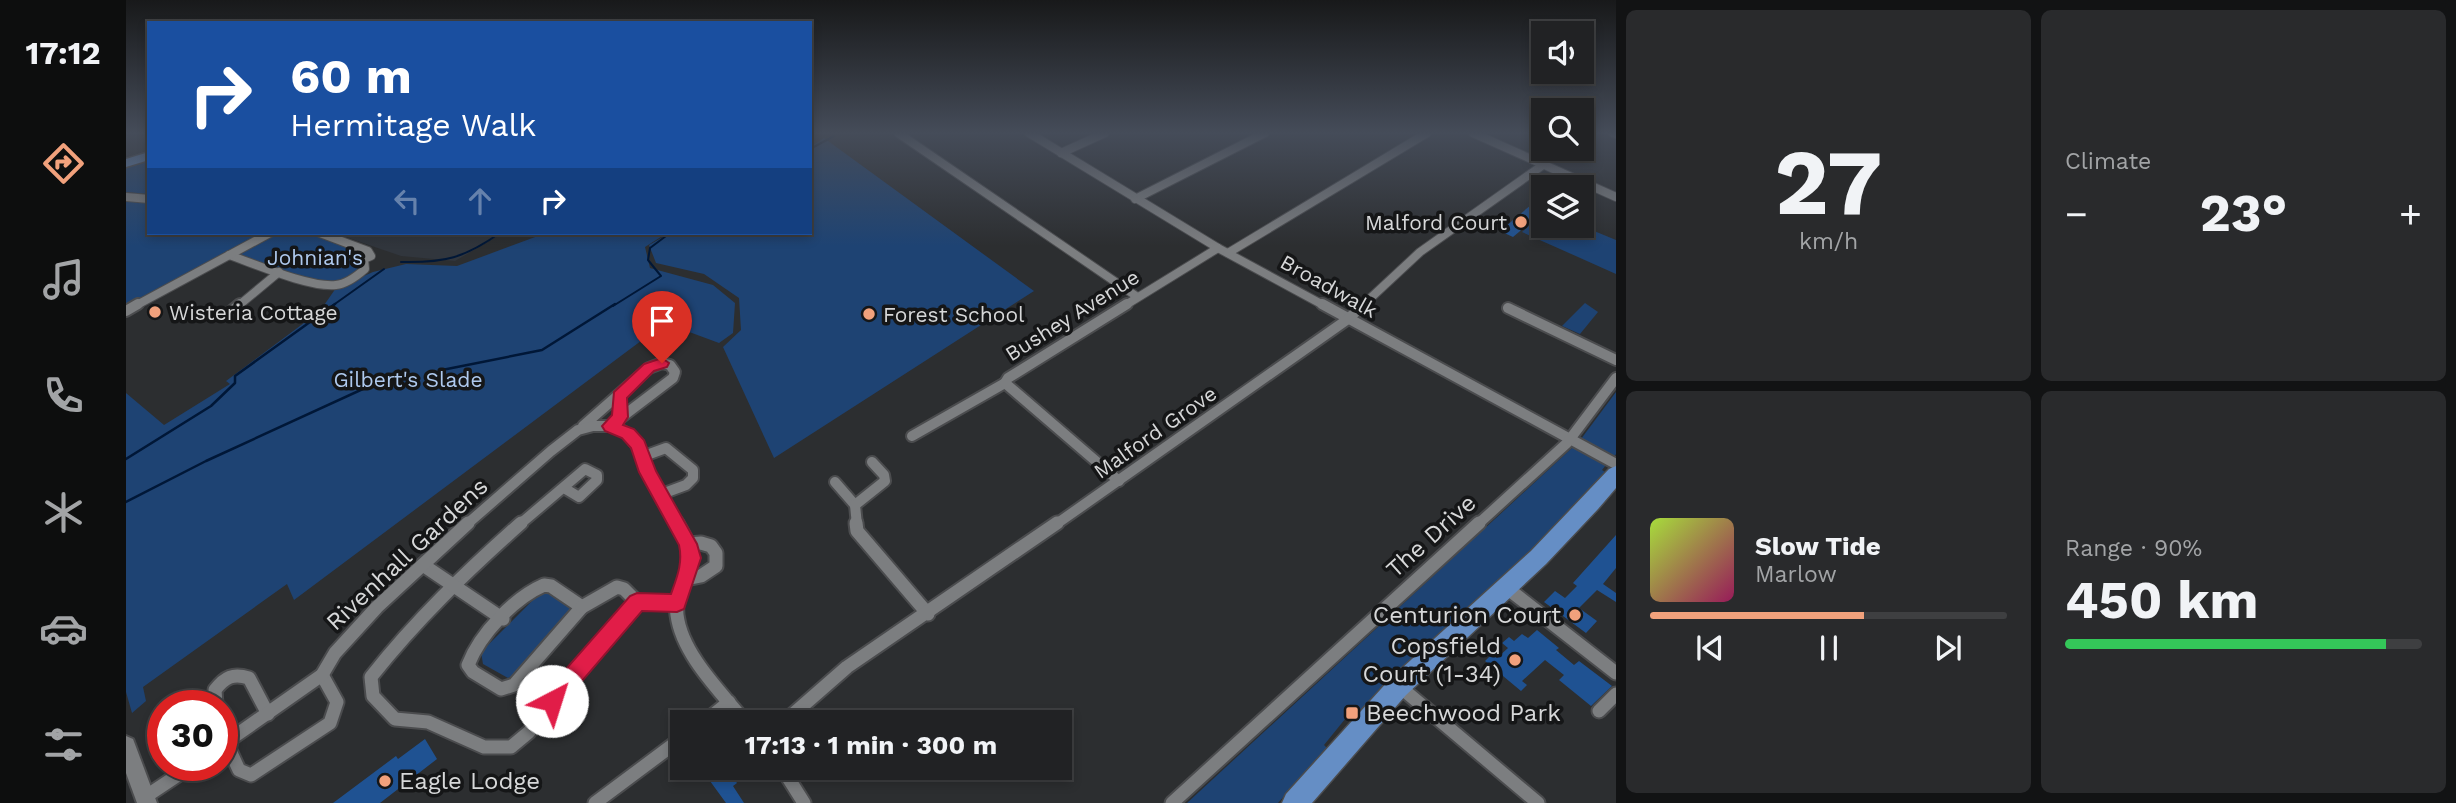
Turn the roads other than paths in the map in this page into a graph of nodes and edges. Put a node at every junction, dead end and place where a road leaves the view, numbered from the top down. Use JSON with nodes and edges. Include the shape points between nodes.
{"nodes":[{"id":1,"x":953,"y":170,"type":"edge"},
{"id":2,"x":1089,"y":170,"type":"edge"},
{"id":3,"x":1191,"y":170,"type":"edge"},
{"id":4,"x":1362,"y":170,"type":"edge"},
{"id":5,"x":1534,"y":170,"type":"edge"},
{"id":6,"x":1557,"y":170,"type":"edge"},
{"id":7,"x":126,"y":197,"type":"edge"},
{"id":8,"x":1616,"y":197,"type":"edge"},
{"id":9,"x":147,"y":199,"type":"edge"},
{"id":10,"x":1135,"y":199,"type":"junction"},
{"id":11,"x":266,"y":235,"type":"edge"},
{"id":12,"x":325,"y":235,"type":"edge"},
{"id":13,"x":1223,"y":251,"type":"junction"},
{"id":14,"x":229,"y":255,"type":"junction"},
{"id":15,"x":279,"y":272,"type":"junction"},
{"id":16,"x":1136,"y":296,"type":"junction"},
{"id":17,"x":1508,"y":308,"type":"dead end"},
{"id":18,"x":126,"y":311,"type":"edge"},
{"id":19,"x":228,"y":314,"type":"dead end"},
{"id":20,"x":1348,"y":318,"type":"junction"},
{"id":21,"x":1616,"y":360,"type":"edge"},
{"id":22,"x":1616,"y":378,"type":"edge"},
{"id":23,"x":1005,"y":383,"type":"junction"},
{"id":24,"x":619,"y":396,"type":"junction"},
{"id":25,"x":615,"y":422,"type":"junction"},
{"id":26,"x":579,"y":430,"type":"junction"},
{"id":27,"x":912,"y":436,"type":"dead end"},
{"id":28,"x":1570,"y":439,"type":"junction"},
{"id":29,"x":644,"y":456,"type":"junction"},
{"id":30,"x":872,"y":462,"type":"dead end"},
{"id":31,"x":1616,"y":464,"type":"edge"},
{"id":32,"x":1616,"y":474,"type":"edge"},
{"id":33,"x":1119,"y":481,"type":"junction"},
{"id":34,"x":835,"y":482,"type":"dead end"},
{"id":35,"x":564,"y":488,"type":"dead end"},
{"id":36,"x":659,"y":495,"type":"junction"},
{"id":37,"x":856,"y":505,"type":"junction"},
{"id":38,"x":688,"y":544,"type":"junction"},
{"id":39,"x":423,"y":565,"type":"junction"},
{"id":40,"x":686,"y":579,"type":"junction"},
{"id":41,"x":452,"y":586,"type":"junction"},
{"id":42,"x":1507,"y":588,"type":"junction"},
{"id":43,"x":637,"y":602,"type":"junction"},
{"id":44,"x":677,"y":603,"type":"junction"},
{"id":45,"x":582,"y":607,"type":"junction"},
{"id":46,"x":928,"y":614,"type":"junction"},
{"id":47,"x":503,"y":619,"type":"junction"},
{"id":48,"x":1616,"y":673,"type":"edge"},
{"id":49,"x":322,"y":675,"type":"junction"},
{"id":50,"x":1399,"y":686,"type":"junction"},
{"id":51,"x":215,"y":690,"type":"edge"},
{"id":52,"x":1616,"y":694,"type":"edge"},
{"id":53,"x":729,"y":702,"type":"junction"},
{"id":54,"x":719,"y":710,"type":"edge"},
{"id":55,"x":735,"y":710,"type":"edge"},
{"id":56,"x":798,"y":710,"type":"edge"},
{"id":57,"x":1599,"y":711,"type":"dead end"},
{"id":58,"x":268,"y":714,"type":"junction"},
{"id":59,"x":238,"y":734,"type":"edge"},
{"id":60,"x":126,"y":746,"type":"edge"},
{"id":61,"x":670,"y":747,"type":"edge"},
{"id":62,"x":238,"y":768,"type":"edge"},
{"id":63,"x":790,"y":780,"type":"edge"},
{"id":64,"x":171,"y":781,"type":"edge"},
{"id":65,"x":146,"y":800,"type":"edge"},
{"id":66,"x":595,"y":803,"type":"edge"},
{"id":67,"x":804,"y":803,"type":"edge"},
{"id":68,"x":1172,"y":803,"type":"edge"},
{"id":69,"x":1295,"y":803,"type":"edge"},
{"id":70,"x":1538,"y":803,"type":"edge"}],
"edges":[{"from":1,"to":16,"type":"street"},
{"from":2,"to":10,"type":"street","name":"Broadwalk"},
{"from":3,"to":10,"type":"street"},
{"from":4,"to":13,"type":"street","name":"Bushey Avenue"},
{"from":5,"to":20,"type":"street","name":"Malford Grove","via":[[1420,252]]},
{"from":6,"to":8,"type":"street"},
{"from":7,"to":9,"type":"street"},
{"from":10,"to":13,"type":"street","name":"Broadwalk"},
{"from":11,"to":14,"type":"street"},
{"from":12,"to":15,"type":"street","via":[[368,251],[371,256],[364,259],[365,270],[333,286]]},
{"from":13,"to":16,"type":"street","name":"Bushey Avenue"},
{"from":13,"to":20,"type":"street","name":"Broadwalk"},
{"from":14,"to":15,"type":"street"},
{"from":14,"to":18,"type":"street"},
{"from":15,"to":19,"type":"street"},
{"from":16,"to":23,"type":"street","name":"Bushey Avenue"},
{"from":17,"to":21,"type":"street"},
{"from":20,"to":28,"type":"street","name":"Broadwalk"},
{"from":20,"to":33,"type":"street","name":"Malford Grove"},
{"from":22,"to":28,"type":"street","name":"The Drive"},
{"from":23,"to":27,"type":"street"},
{"from":23,"to":33,"type":"street","name":"Bushey Avenue"},
{"from":24,"to":25,"type":"street"},
{"from":24,"to":25,"type":"street","via":[[654,365],[670,365],[675,372]]},
{"from":24,"to":26,"type":"street"},
{"from":25,"to":26,"type":"street","name":"Rivenhall Gardens"},
{"from":25,"to":29,"type":"street"},
{"from":26,"to":39,"type":"street","name":"Rivenhall Gardens"},
{"from":28,"to":31,"type":"street","name":"Broadwalk"},
{"from":28,"to":68,"type":"street","name":"The Drive"},
{"from":29,"to":36,"type":"street"},
{"from":29,"to":36,"type":"street","via":[[666,448],[693,470],[686,485]]},
{"from":30,"to":37,"type":"street","via":[[885,481]]},
{"from":32,"to":42,"type":"main road"},
{"from":33,"to":46,"type":"street","name":"Malford Grove"},
{"from":34,"to":37,"type":"street"},
{"from":35,"to":41,"type":"street"},
{"from":36,"to":38,"type":"street"},
{"from":37,"to":46,"type":"street","via":[[857,531]]},
{"from":38,"to":40,"type":"street","via":[[691,558]]},
{"from":38,"to":40,"type":"street","via":[[708,543],[718,558],[716,566],[701,576]]},
{"from":39,"to":41,"type":"street"},
{"from":39,"to":49,"type":"street","name":"Rivenhall Gardens","via":[[377,607],[335,653]]},
{"from":40,"to":44,"type":"street"},
{"from":41,"to":43,"type":"street","via":[[396,642],[371,677],[373,696],[396,719],[428,722],[484,747],[511,747],[529,732]]},
{"from":41,"to":47,"type":"street"},
{"from":42,"to":48,"type":"street"},
{"from":42,"to":50,"type":"main road"},
{"from":43,"to":44,"type":"street"},
{"from":43,"to":45,"type":"street","via":[[617,587]]},
{"from":44,"to":53,"type":"street","via":[[677,617],[694,659]]},
{"from":45,"to":47,"type":"street","via":[[544,584],[531,590]]},
{"from":45,"to":47,"type":"street","via":[[514,685],[501,688],[468,665],[474,650]]},
{"from":46,"to":56,"type":"street","name":"Malford Grove","via":[[848,667]]},
{"from":49,"to":58,"type":"street","name":"Rivenhall Gardens"},
{"from":49,"to":62,"type":"street","via":[[337,702],[330,723],[251,775]]},
{"from":50,"to":69,"type":"main road"},
{"from":50,"to":70,"type":"street"},
{"from":51,"to":58,"type":"street","via":[[237,674],[248,678]]},
{"from":52,"to":57,"type":"street"},
{"from":53,"to":54,"type":"street"},
{"from":53,"to":55,"type":"street"},
{"from":58,"to":59,"type":"street","name":"Rivenhall Gardens"},
{"from":60,"to":65,"type":"street"},
{"from":61,"to":66,"type":"street"},
{"from":63,"to":67,"type":"street"},
{"from":64,"to":65,"type":"street"}]}
